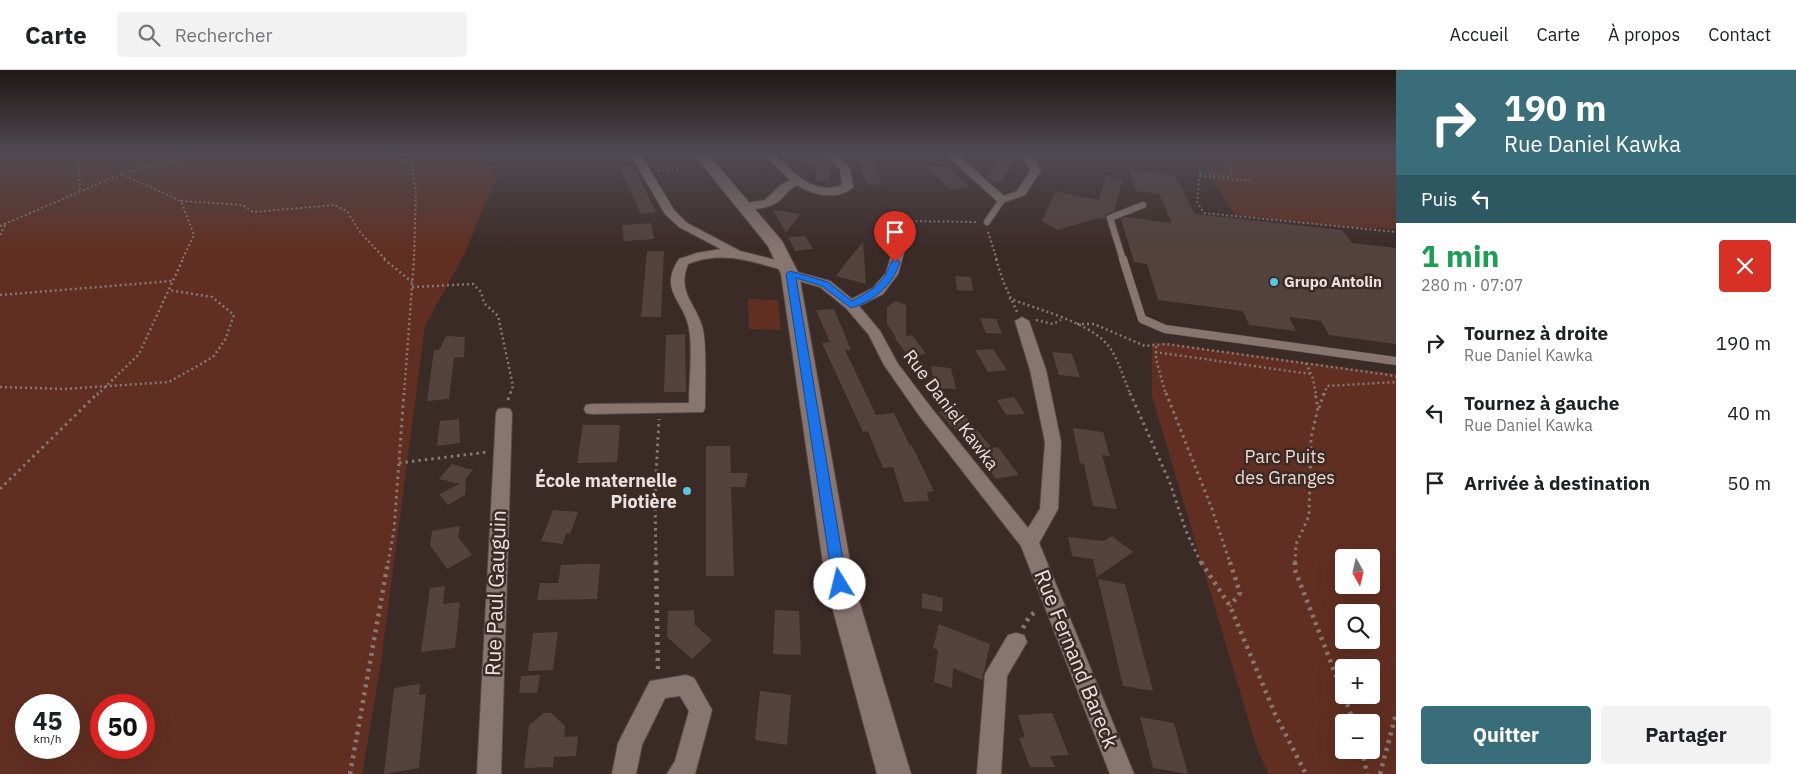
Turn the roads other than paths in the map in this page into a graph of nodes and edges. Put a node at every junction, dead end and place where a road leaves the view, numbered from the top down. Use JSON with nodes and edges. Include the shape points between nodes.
{"nodes":[{"id":1,"x":654,"y":185,"type":"edge"},
{"id":2,"x":726,"y":185,"type":"edge"},
{"id":3,"x":785,"y":185,"type":"edge"},
{"id":4,"x":804,"y":185,"type":"edge"},
{"id":5,"x":848,"y":185,"type":"edge"},
{"id":6,"x":985,"y":185,"type":"edge"},
{"id":7,"x":1026,"y":185,"type":"edge"},
{"id":8,"x":1002,"y":200,"type":"junction"},
{"id":9,"x":1143,"y":205,"type":"dead end"},
{"id":10,"x":744,"y":206,"type":"junction"},
{"id":11,"x":987,"y":222,"type":"road end"},
{"id":12,"x":896,"y":223,"type":"road end"},
{"id":13,"x":736,"y":252,"type":"junction"},
{"id":14,"x":789,"y":270,"type":"junction"},
{"id":15,"x":851,"y":305,"type":"junction"},
{"id":16,"x":1022,"y":321,"type":"road end"},
{"id":17,"x":1396,"y":361,"type":"edge"},
{"id":18,"x":592,"y":409,"type":"dead end"},
{"id":19,"x":504,"y":413,"type":"road end"},
{"id":20,"x":1026,"y":540,"type":"junction"},
{"id":21,"x":1016,"y":642,"type":"road end"},
{"id":22,"x":489,"y":774,"type":"edge"},
{"id":23,"x":624,"y":774,"type":"edge"},
{"id":24,"x":679,"y":774,"type":"edge"},
{"id":25,"x":894,"y":774,"type":"edge"},
{"id":26,"x":989,"y":774,"type":"edge"},
{"id":27,"x":1122,"y":774,"type":"edge"}],
"edges":[{"from":1,"to":13,"type":"street","via":[[669,212],[683,225]]},
{"from":2,"to":10,"type":"main road"},
{"from":3,"to":10,"type":"street","via":[[776,198]]},
{"from":4,"to":5,"type":"street","via":[[825,192],[840,191]]},
{"from":6,"to":8,"type":"street"},
{"from":7,"to":8,"type":"street","via":[[1021,193]]},
{"from":8,"to":11,"type":"lane"},
{"from":9,"to":17,"type":"lane","via":[[1110,218],[1142,319],[1165,329],[1203,336]]},
{"from":10,"to":14,"type":"main road","via":[[776,245]]},
{"from":12,"to":15,"type":"street","via":[[898,249],[892,274],[878,291]]},
{"from":13,"to":14,"type":"street","name":"Rue Daniel Kawka"},
{"from":13,"to":18,"type":"street","via":[[695,256],[683,262],[677,276],[677,288],[696,327],[697,408]]},
{"from":14,"to":15,"type":"street","name":"Rue Daniel Kawka","via":[[825,284]]},
{"from":14,"to":25,"type":"main road","via":[[840,584]]},
{"from":15,"to":20,"type":"street","name":"Rue Daniel Kawka","via":[[875,334],[891,366]]},
{"from":16,"to":20,"type":"street","via":[[1038,370],[1053,442],[1049,509]]},
{"from":19,"to":22,"type":"street","name":"Rue Paul Gauguin"},
{"from":20,"to":27,"type":"street","name":"Rue Fernand Bareck"},
{"from":21,"to":26,"type":"street","via":[[996,674]]},
{"from":23,"to":24,"type":"street","via":[[630,743],[658,688],[686,685],[701,710],[686,768]]}]}
